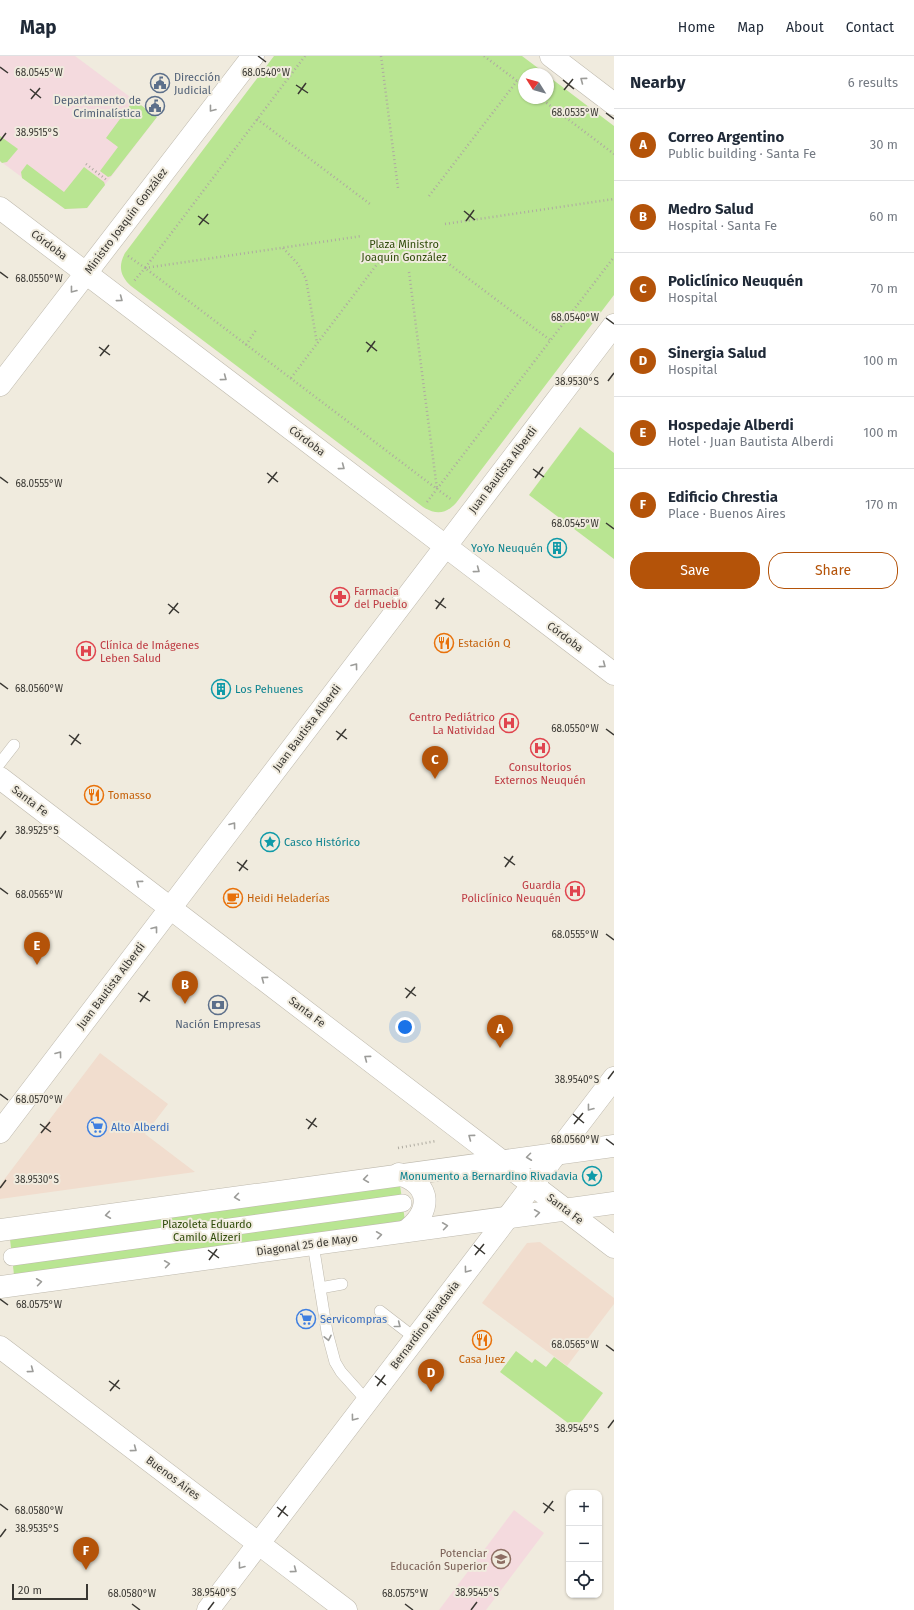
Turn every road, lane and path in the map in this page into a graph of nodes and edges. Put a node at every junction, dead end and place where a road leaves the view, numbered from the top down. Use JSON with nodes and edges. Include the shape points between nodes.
{"nodes":[{"id":1,"x":253,"y":56,"type":"edge"},
{"id":2,"x":305,"y":56,"type":"edge"},
{"id":3,"x":381,"y":56,"type":"edge"},
{"id":4,"x":484,"y":56,"type":"edge"},
{"id":5,"x":551,"y":56,"type":"edge"},
{"id":6,"x":517,"y":81,"type":"joint"},
{"id":7,"x":548,"y":104,"type":"edge"},
{"id":8,"x":614,"y":104,"type":"edge"},
{"id":9,"x":257,"y":119,"type":"junction"},
{"id":10,"x":614,"y":154,"type":"edge"},
{"id":11,"x":86,"y":164,"type":"dead end"},
{"id":12,"x":108,"y":181,"type":"dead end"},
{"id":13,"x":398,"y":188,"type":"dead end"},
{"id":14,"x":429,"y":196,"type":"dead end"},
{"id":15,"x":614,"y":199,"type":"edge"},
{"id":16,"x":370,"y":204,"type":"dead end"},
{"id":17,"x":0,"y":208,"type":"edge"},
{"id":18,"x":445,"y":224,"type":"dead end"},
{"id":19,"x":362,"y":236,"type":"dead end"},
{"id":20,"x":283,"y":248,"type":"junction"},
{"id":21,"x":125,"y":253,"type":"dead end"},
{"id":22,"x":437,"y":255,"type":"dead end"},
{"id":23,"x":614,"y":257,"type":"edge"},
{"id":24,"x":378,"y":264,"type":"dead end"},
{"id":25,"x":144,"y":268,"type":"junction"},
{"id":26,"x":409,"y":272,"type":"dead end"},
{"id":27,"x":86,"y":273,"type":"junction"},
{"id":28,"x":131,"y":286,"type":"dead end"},
{"id":29,"x":614,"y":325,"type":"edge"},
{"id":30,"x":256,"y":330,"type":"dead end"},
{"id":31,"x":550,"y":340,"type":"junction"},
{"id":32,"x":317,"y":344,"type":"junction"},
{"id":33,"x":246,"y":345,"type":"junction"},
{"id":34,"x":291,"y":378,"type":"junction"},
{"id":35,"x":0,"y":386,"type":"edge"},
{"id":36,"x":437,"y":489,"type":"junction"},
{"id":37,"x":456,"y":503,"type":"dead end"},
{"id":38,"x":423,"y":507,"type":"dead end"},
{"id":39,"x":446,"y":546,"type":"junction"},
{"id":40,"x":614,"y":674,"type":"edge"},
{"id":41,"x":14,"y":745,"type":"dead end"},
{"id":42,"x":0,"y":763,"type":"edge"},
{"id":43,"x":0,"y":778,"type":"edge"},
{"id":44,"x":170,"y":908,"type":"junction"},
{"id":45,"x":614,"y":1078,"type":"edge"},
{"id":46,"x":0,"y":1132,"type":"edge"},
{"id":47,"x":436,"y":1141,"type":"dead end"},
{"id":48,"x":614,"y":1146,"type":"edge"},
{"id":49,"x":398,"y":1148,"type":"dead end"},
{"id":50,"x":556,"y":1154,"type":"junction"},
{"id":51,"x":502,"y":1161,"type":"junction"},
{"id":52,"x":400,"y":1174,"type":"junction"},
{"id":53,"x":532,"y":1184,"type":"junction"},
{"id":54,"x":403,"y":1203,"type":"dead end"},
{"id":55,"x":614,"y":1203,"type":"edge"},
{"id":56,"x":566,"y":1210,"type":"junction"},
{"id":57,"x":508,"y":1217,"type":"junction"},
{"id":58,"x":3,"y":1231,"type":"edge"},
{"id":59,"x":406,"y":1231,"type":"junction"},
{"id":60,"x":313,"y":1244,"type":"junction"},
{"id":61,"x":614,"y":1247,"type":"edge"},
{"id":62,"x":12,"y":1257,"type":"dead end"},
{"id":63,"x":5,"y":1283,"type":"edge"},
{"id":64,"x":342,"y":1284,"type":"dead end"},
{"id":65,"x":320,"y":1288,"type":"junction"},
{"id":66,"x":380,"y":1311,"type":"dead end"},
{"id":67,"x":415,"y":1338,"type":"junction"},
{"id":68,"x":0,"y":1347,"type":"edge"},
{"id":69,"x":367,"y":1401,"type":"junction"},
{"id":70,"x":258,"y":1543,"type":"junction"},
{"id":71,"x":208,"y":1610,"type":"edge"},
{"id":72,"x":346,"y":1610,"type":"edge"}],
"edges":[{"from":1,"to":27,"type":"street","name":"Ministro Joaquín González","one_way":true},
{"from":2,"to":9,"type":"path"},
{"from":3,"to":13,"type":"path"},
{"from":4,"to":6,"type":"path"},
{"from":8,"to":5,"type":"street","one_way":true},
{"from":6,"to":14,"type":"path"},
{"from":7,"to":10,"type":"path"},
{"from":9,"to":16,"type":"path"},
{"from":9,"to":25,"type":"path"},
{"from":11,"to":12,"type":"path"},
{"from":15,"to":18,"type":"path"},
{"from":17,"to":27,"type":"street","name":"Córdoba"},
{"from":19,"to":20,"type":"path"},
{"from":20,"to":25,"type":"path"},
{"from":20,"to":32,"type":"path","via":[[298,264],[306,279]]},
{"from":21,"to":25,"type":"path"},
{"from":22,"to":31,"type":"path"},
{"from":23,"to":31,"type":"path"},
{"from":24,"to":32,"type":"path"},
{"from":25,"to":28,"type":"path"},
{"from":25,"to":33,"type":"path"},
{"from":26,"to":36,"type":"path"},
{"from":27,"to":35,"type":"street","name":"Ministro Joaquín González","one_way":true},
{"from":27,"to":39,"type":"street","name":"Córdoba","one_way":true},
{"from":29,"to":39,"type":"street","name":"Juan Bautista Alberdi"},
{"from":30,"to":33,"type":"path"},
{"from":31,"to":36,"type":"path"},
{"from":32,"to":34,"type":"path"},
{"from":33,"to":34,"type":"path"},
{"from":34,"to":36,"type":"path"},
{"from":36,"to":37,"type":"path"},
{"from":36,"to":38,"type":"path"},
{"from":39,"to":40,"type":"street","name":"Córdoba","one_way":true},
{"from":44,"to":39,"type":"street","name":"Juan Bautista Alberdi","one_way":true},
{"from":41,"to":42,"type":"lane"},
{"from":44,"to":43,"type":"street","name":"Santa Fe","one_way":true},
{"from":46,"to":44,"type":"street","name":"Juan Bautista Alberdi","one_way":true},
{"from":51,"to":44,"type":"street","name":"Santa Fe","one_way":true},
{"from":45,"to":50,"type":"street","name":"Bernardino Rivadavia","one_way":true},
{"from":47,"to":49,"type":"path"},
{"from":48,"to":50,"type":"street"},
{"from":50,"to":51,"type":"street","one_way":true},
{"from":50,"to":53,"type":"street","name":"Bernardino Rivadavia"},
{"from":51,"to":52,"type":"street"},
{"from":51,"to":53,"type":"street","name":"Santa Fe"},
{"from":52,"to":58,"type":"street","one_way":true},
{"from":52,"to":59,"type":"street","via":[[420,1186],[424,1198],[423,1212]]},
{"from":53,"to":56,"type":"street","name":"Santa Fe"},
{"from":53,"to":57,"type":"street","name":"Bernardino Rivadavia"},
{"from":54,"to":62,"type":"street"},
{"from":55,"to":56,"type":"street","name":"Diagonal 25 de Mayo"},
{"from":57,"to":56,"type":"street","name":"Diagonal 25 de Mayo","one_way":true},
{"from":56,"to":61,"type":"street","name":"Santa Fe"},
{"from":59,"to":57,"type":"street","name":"Diagonal 25 de Mayo","one_way":true},
{"from":57,"to":67,"type":"street","name":"Bernardino Rivadavia","one_way":true},
{"from":60,"to":59,"type":"street","name":"Diagonal 25 de Mayo","one_way":true},
{"from":63,"to":60,"type":"street","name":"Diagonal 25 de Mayo","one_way":true},
{"from":60,"to":65,"type":"lane"},
{"from":64,"to":65,"type":"lane"},
{"from":65,"to":69,"type":"lane","one_way":true,"via":[[336,1365]]},
{"from":66,"to":67,"type":"lane","one_way":true},
{"from":67,"to":69,"type":"street","name":"Bernardino Rivadavia"},
{"from":68,"to":70,"type":"street","name":"Buenos Aires","one_way":true},
{"from":69,"to":70,"type":"street","name":"Bernardino Rivadavia","one_way":true},
{"from":70,"to":71,"type":"street","name":"Bernardino Rivadavia","one_way":true},
{"from":70,"to":72,"type":"street","name":"Buenos Aires","one_way":true}]}
